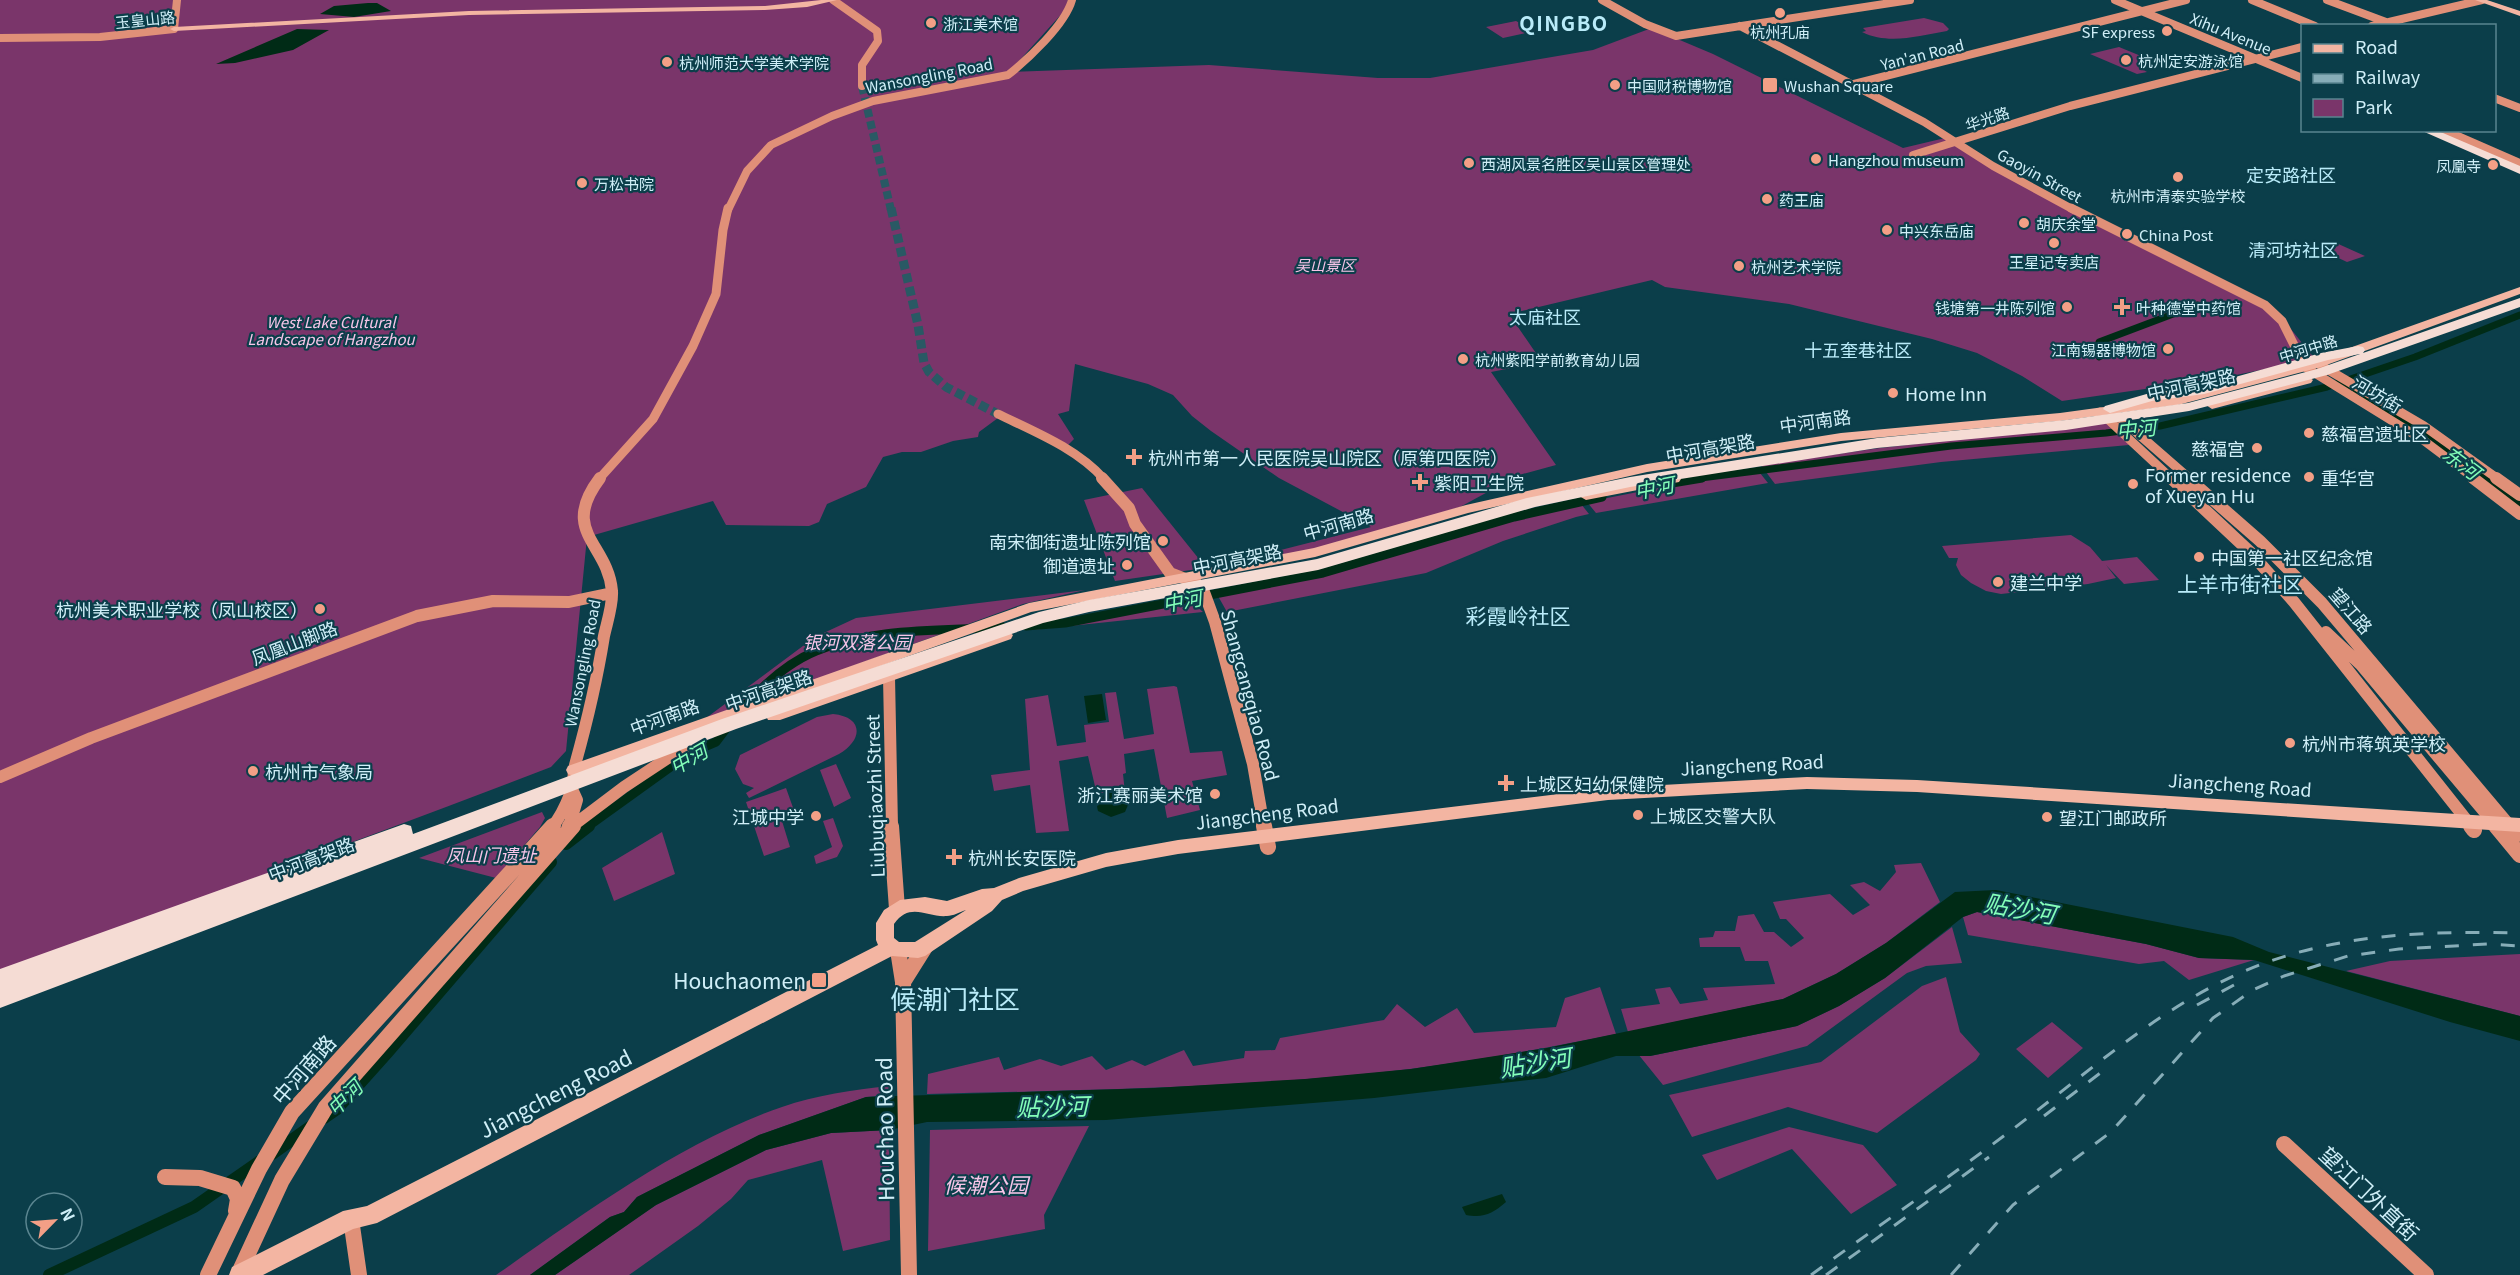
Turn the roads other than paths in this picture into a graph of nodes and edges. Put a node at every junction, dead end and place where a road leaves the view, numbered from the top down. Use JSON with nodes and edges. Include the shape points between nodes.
{"nodes":[{"id":1,"x":177,"y":0,"type":"edge"},
{"id":2,"x":833,"y":0,"type":"edge"},
{"id":3,"x":1072,"y":0,"type":"edge"},
{"id":4,"x":1602,"y":0,"type":"edge"},
{"id":5,"x":1910,"y":0,"type":"edge"},
{"id":6,"x":2115,"y":0,"type":"edge"},
{"id":7,"x":2122,"y":0,"type":"edge"},
{"id":8,"x":2175,"y":0,"type":"edge"},
{"id":9,"x":2186,"y":0,"type":"edge"},
{"id":10,"x":2252,"y":0,"type":"edge"},
{"id":11,"x":2327,"y":0,"type":"edge"},
{"id":12,"x":2484,"y":1,"type":"edge"},
{"id":13,"x":2143,"y":10,"type":"junction"},
{"id":14,"x":2520,"y":13,"type":"edge"},
{"id":15,"x":2310,"y":24,"type":"edge"},
{"id":16,"x":2388,"y":24,"type":"edge"},
{"id":17,"x":1740,"y":26,"type":"junction"},
{"id":18,"x":174,"y":29,"type":"junction"},
{"id":19,"x":0,"y":38,"type":"edge"},
{"id":20,"x":2301,"y":42,"type":"edge"},
{"id":21,"x":2301,"y":47,"type":"edge"},
{"id":22,"x":2256,"y":55,"type":"junction"},
{"id":23,"x":2264,"y":56,"type":"junction"},
{"id":24,"x":2301,"y":72,"type":"edge"},
{"id":25,"x":2301,"y":78,"type":"edge"},
{"id":26,"x":1850,"y":85,"type":"junction"},
{"id":27,"x":862,"y":86,"type":"tunnel mouth"},
{"id":28,"x":2496,"y":98,"type":"edge"},
{"id":29,"x":2520,"y":107,"type":"edge"},
{"id":30,"x":2430,"y":132,"type":"edge"},
{"id":31,"x":2437,"y":132,"type":"edge"},
{"id":32,"x":2448,"y":132,"type":"edge"},
{"id":33,"x":2453,"y":132,"type":"edge"},
{"id":34,"x":1956,"y":142,"type":"junction"},
{"id":35,"x":1913,"y":155,"type":"dead end"},
{"id":36,"x":2520,"y":165,"type":"edge"},
{"id":37,"x":2517,"y":299,"type":"edge"},
{"id":38,"x":2373,"y":350,"type":"junction"},
{"id":39,"x":2307,"y":362,"type":"junction"},
{"id":40,"x":2330,"y":377,"type":"junction"},
{"id":41,"x":998,"y":414,"type":"tunnel mouth"},
{"id":42,"x":2119,"y":422,"type":"junction"},
{"id":43,"x":2520,"y":495,"type":"edge"},
{"id":44,"x":2520,"y":514,"type":"edge"},
{"id":45,"x":1184,"y":579,"type":"junction"},
{"id":46,"x":612,"y":593,"type":"junction"},
{"id":47,"x":1204,"y":594,"type":"junction"},
{"id":48,"x":2294,"y":602,"type":"junction"},
{"id":49,"x":2322,"y":603,"type":"junction"},
{"id":50,"x":2361,"y":665,"type":"junction"},
{"id":51,"x":889,"y":680,"type":"junction"},
{"id":52,"x":732,"y":722,"type":"junction"},
{"id":53,"x":686,"y":746,"type":"junction"},
{"id":54,"x":0,"y":777,"type":"edge"},
{"id":55,"x":573,"y":780,"type":"junction"},
{"id":56,"x":2470,"y":826,"type":"junction"},
{"id":57,"x":2515,"y":827,"type":"edge"},
{"id":58,"x":569,"y":829,"type":"junction"},
{"id":59,"x":1267,"y":841,"type":"junction"},
{"id":60,"x":2520,"y":855,"type":"edge"},
{"id":61,"x":996,"y":895,"type":"junction"},
{"id":62,"x":933,"y":908,"type":"junction"},
{"id":63,"x":897,"y":909,"type":"junction"},
{"id":64,"x":930,"y":943,"type":"junction"},
{"id":65,"x":894,"y":949,"type":"junction"},
{"id":66,"x":0,"y":979,"type":"edge"},
{"id":67,"x":903,"y":982,"type":"junction"},
{"id":68,"x":0,"y":989,"type":"edge"},
{"id":69,"x":0,"y":1000,"type":"edge"},
{"id":70,"x":2284,"y":1144,"type":"dead end"},
{"id":71,"x":165,"y":1177,"type":"dead end"},
{"id":72,"x":235,"y":1219,"type":"junction"},
{"id":73,"x":351,"y":1219,"type":"junction"},
{"id":74,"x":208,"y":1275,"type":"edge"},
{"id":75,"x":239,"y":1275,"type":"edge"},
{"id":76,"x":359,"y":1275,"type":"edge"},
{"id":77,"x":909,"y":1275,"type":"edge"},
{"id":78,"x":2426,"y":1275,"type":"edge"}],
"edges":[{"from":1,"to":18,"type":"street"},
{"from":2,"to":18,"type":"main road","name":"玉皇山路","via":[[765,8],[469,13]]},
{"from":2,"to":27,"type":"street","via":[[879,36],[878,44],[862,65]]},
{"from":3,"to":46,"type":"street","name":"Wansongling Road","via":[[1069,11],[1008,75],[881,99],[854,108],[771,145],[748,166],[724,222],[717,292],[710,309],[660,408],[601,477],[584,511],[587,532],[608,573]]},
{"from":4,"to":17,"type":"street","via":[[1676,36]]},
{"from":5,"to":17,"type":"street"},
{"from":6,"to":13,"type":"street","name":"Xihu Avenue"},
{"from":7,"to":13,"type":"street","name":"Xihu Avenue"},
{"from":8,"to":13,"type":"street","name":"Yan'an Road"},
{"from":9,"to":13,"type":"street","name":"Yan'an Road"},
{"from":10,"to":15,"type":"street"},
{"from":11,"to":16,"type":"street"},
{"from":12,"to":14,"type":"main road"},
{"from":12,"to":16,"type":"street"},
{"from":13,"to":22,"type":"street","name":"Xihu Avenue"},
{"from":13,"to":26,"type":"street","name":"Yan'an Road"},
{"from":17,"to":26,"type":"street","name":"Gaoyin Street"},
{"from":18,"to":19,"type":"street","name":"玉皇山路","via":[[100,37]]},
{"from":20,"to":22,"type":"street"},
{"from":21,"to":23,"type":"street"},
{"from":22,"to":23,"type":"street"},
{"from":22,"to":25,"type":"street","name":"Xihu Avenue"},
{"from":22,"to":34,"type":"street","name":"华光路"},
{"from":23,"to":24,"type":"street","name":"Xihu Avenue"},
{"from":26,"to":34,"type":"street","name":"Gaoyin Street"},
{"from":28,"to":29,"type":"street"},
{"from":30,"to":36,"type":"highway"},
{"from":31,"to":36,"type":"street"},
{"from":32,"to":36,"type":"street"},
{"from":33,"to":36,"type":"highway"},
{"from":34,"to":35,"type":"street","name":"华光路"},
{"from":34,"to":39,"type":"street","name":"Gaoyin Street","via":[[2100,224],[2265,305],[2282,321]]},
{"from":37,"to":38,"type":"highway","name":"中河高架路"},
{"from":37,"to":39,"type":"main road","name":"中河中路"},
{"from":37,"to":40,"type":"main road","name":"中河中路"},
{"from":38,"to":42,"type":"highway","via":[[2346,373],[2204,410]]},
{"from":38,"to":42,"type":"highway","via":[[2326,356],[2205,390],[2150,397]]},
{"from":38,"to":68,"type":"highway","name":"中河高架路","via":[[2183,403],[2062,420],[1861,440],[1625,477],[1527,497],[1314,559],[1032,612]]},
{"from":38,"to":69,"type":"highway","name":"中河高架路","via":[[2322,372],[2189,407],[2066,425],[1877,443],[1630,482],[1533,502],[1318,564],[1039,618],[707,732]]},
{"from":39,"to":40,"type":"street","name":"河坊街"},
{"from":39,"to":40,"type":"street"},
{"from":39,"to":42,"type":"main road","name":"中河中路"},
{"from":40,"to":42,"type":"main road","name":"中河中路"},
{"from":40,"to":43,"type":"street","via":[[2361,389],[2424,426]]},
{"from":40,"to":44,"type":"street","name":"河坊街","via":[[2347,393],[2423,440]]},
{"from":41,"to":45,"type":"street","name":"Shangcangqiao Road","via":[[1091,465],[1129,508],[1135,524],[1170,573]]},
{"from":42,"to":45,"type":"main road","name":"中河南路","via":[[2060,417],[1841,437],[1647,468],[1466,508],[1315,552]]},
{"from":42,"to":47,"type":"main road","name":"中河南路","via":[[1877,447],[1714,471],[1534,506],[1316,569]]},
{"from":42,"to":48,"type":"street","via":[[2250,552]]},
{"from":42,"to":49,"type":"street","name":"望江路","via":[[2260,542]]},
{"from":45,"to":47,"type":"street","name":"Shangcangqiao Road","via":[[1196,583]]},
{"from":45,"to":52,"type":"main road","name":"中河南路","via":[[1029,608]]},
{"from":46,"to":54,"type":"street","name":"凤凰山脚路","via":[[569,602],[493,601],[417,616],[110,731]]},
{"from":46,"to":55,"type":"street","name":"Wansongling Road","via":[[593,701]]},
{"from":47,"to":51,"type":"main road","name":"中河南路","via":[[1091,609],[1026,628]]},
{"from":47,"to":59,"type":"street","name":"Shangcangqiao Road","via":[[1253,765]]},
{"from":48,"to":50,"type":"street"},
{"from":48,"to":56,"type":"street"},
{"from":49,"to":50,"type":"street"},
{"from":49,"to":57,"type":"street","name":"望江路"},
{"from":50,"to":60,"type":"street"},
{"from":51,"to":52,"type":"main road","name":"中河南路"},
{"from":51,"to":63,"type":"street","name":"Liubuqiaozhi Street","via":[[892,856]]},
{"from":52,"to":53,"type":"main road","name":"中河南路"},
{"from":52,"to":55,"type":"main road","name":"中河南路"},
{"from":53,"to":55,"type":"main road","name":"中河南路"},
{"from":53,"to":58,"type":"street","name":"中河南路"},
{"from":55,"to":58,"type":"street","via":[[577,800]]},
{"from":55,"to":66,"type":"highway","via":[[390,837]]},
{"from":55,"to":69,"type":"highway","via":[[456,833],[121,961]]},
{"from":55,"to":72,"type":"street","name":"中河南路","via":[[560,818],[292,1112]]},
{"from":56,"to":57,"type":"main road","name":"Jiangcheng Road"},
{"from":56,"to":59,"type":"main road","name":"Jiangcheng Road","via":[[1829,783],[1608,794]]},
{"from":58,"to":75,"type":"street","name":"中河南路","via":[[322,1114],[282,1180]]},
{"from":59,"to":61,"type":"main road","name":"Jiangcheng Road","via":[[1178,847],[1106,860],[1047,875]]},
{"from":61,"to":62,"type":"main road","name":"Jiangcheng Road","via":[[947,909]]},
{"from":61,"to":64,"type":"main road","name":"Jiangcheng Road","via":[[986,906]]},
{"from":62,"to":63,"type":"main road","name":"Jiangcheng Road","via":[[916,903]]},
{"from":62,"to":64,"type":"main road","via":[[942,926]]},
{"from":63,"to":65,"type":"main road","via":[[883,932]]},
{"from":64,"to":65,"type":"main road","name":"Jiangcheng Road","via":[[908,952]]},
{"from":64,"to":67,"type":"street"},
{"from":65,"to":67,"type":"street","name":"Houchao Road"},
{"from":65,"to":73,"type":"main road","name":"Jiangcheng Road","via":[[369,1216]]},
{"from":67,"to":77,"type":"street","name":"Houchao Road"},
{"from":70,"to":78,"type":"street","name":"望江门外直街"},
{"from":71,"to":72,"type":"street","via":[[196,1175],[233,1188],[238,1199]]},
{"from":72,"to":74,"type":"street","name":"中河南路"},
{"from":73,"to":75,"type":"main road","name":"Jiangcheng Road"},
{"from":73,"to":76,"type":"street"}]}
